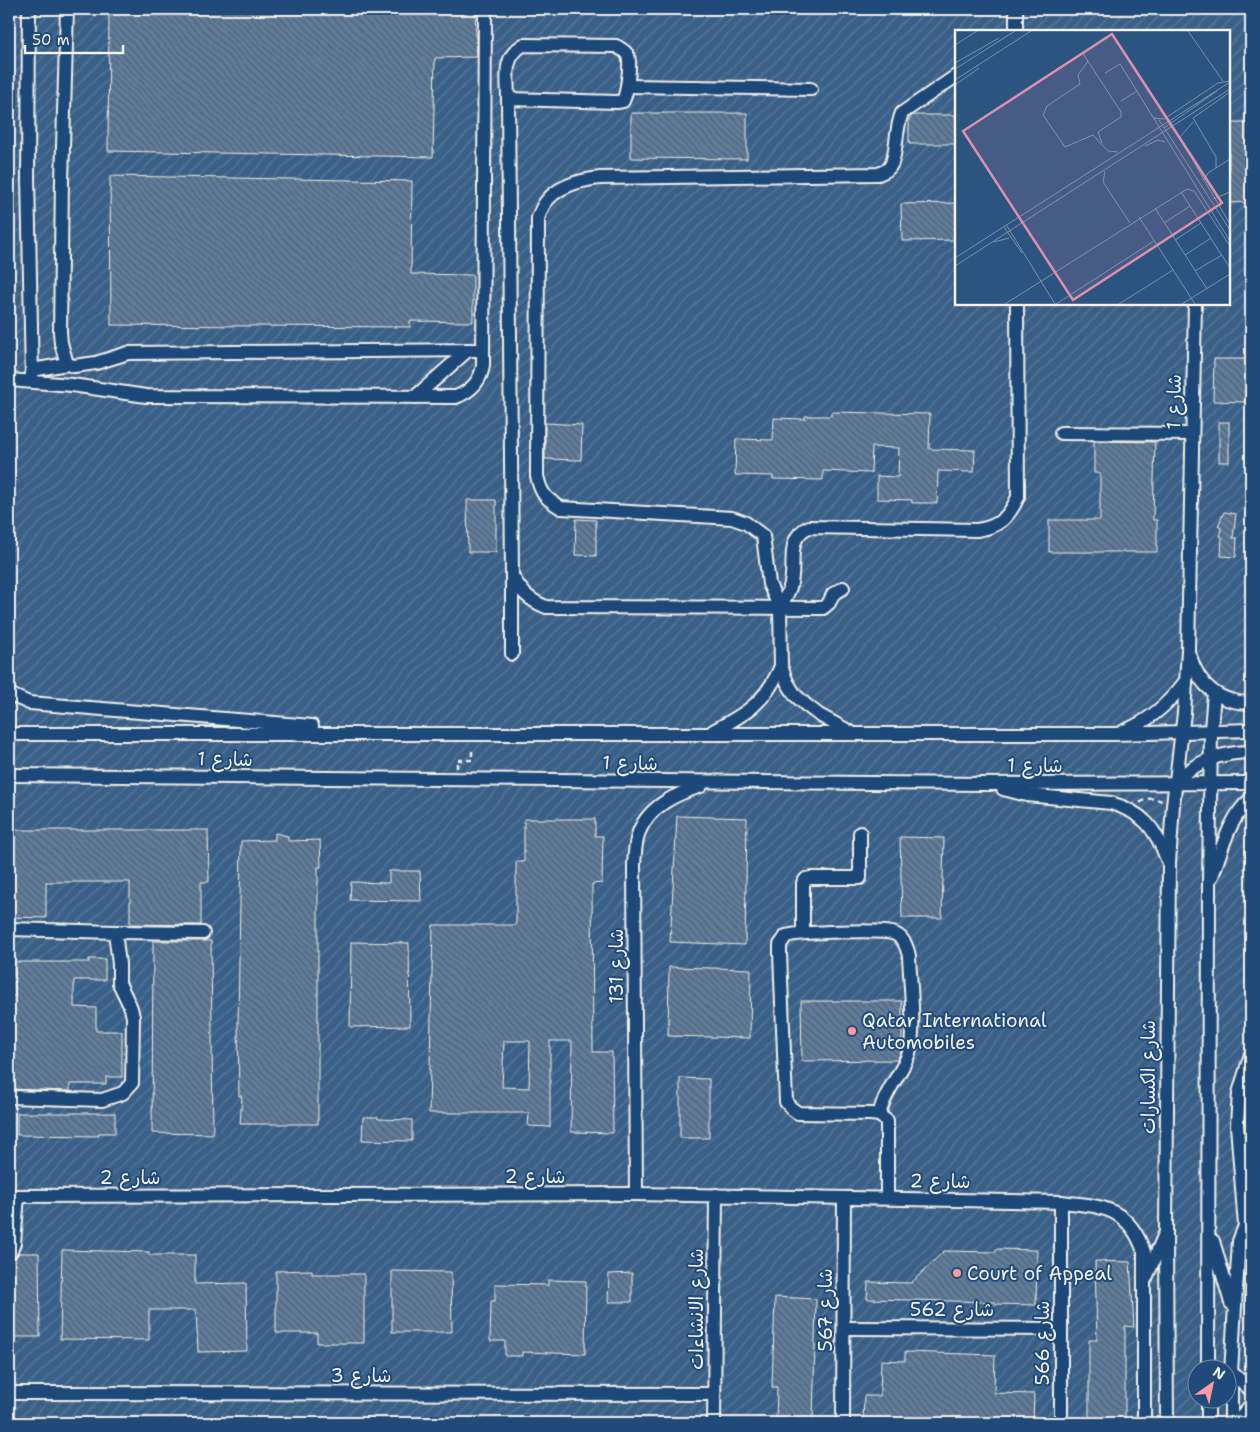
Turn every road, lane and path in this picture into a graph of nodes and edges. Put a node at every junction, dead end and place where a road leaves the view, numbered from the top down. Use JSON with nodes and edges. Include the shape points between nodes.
{"nodes":[{"id":1,"x":30,"y":9,"type":"edge"},
{"id":2,"x":67,"y":9,"type":"edge"},
{"id":3,"x":485,"y":9,"type":"edge"},
{"id":4,"x":1016,"y":9,"type":"edge"},
{"id":5,"x":1016,"y":30,"type":"edge"},
{"id":6,"x":955,"y":77,"type":"edge"},
{"id":7,"x":627,"y":86,"type":"junction"},
{"id":8,"x":810,"y":88,"type":"dead end"},
{"id":9,"x":508,"y":99,"type":"junction"},
{"id":10,"x":1017,"y":305,"type":"edge"},
{"id":11,"x":1195,"y":305,"type":"edge"},
{"id":12,"x":468,"y":350,"type":"junction"},
{"id":13,"x":482,"y":350,"type":"junction"},
{"id":14,"x":67,"y":364,"type":"junction"},
{"id":15,"x":32,"y":375,"type":"junction"},
{"id":16,"x":9,"y":380,"type":"edge"},
{"id":17,"x":415,"y":397,"type":"junction"},
{"id":18,"x":1061,"y":433,"type":"dead end"},
{"id":19,"x":1192,"y":434,"type":"junction"},
{"id":20,"x":512,"y":576,"type":"junction"},
{"id":21,"x":843,"y":588,"type":"dead end"},
{"id":22,"x":780,"y":608,"type":"junction"},
{"id":23,"x":1188,"y":651,"type":"junction"},
{"id":24,"x":512,"y":654,"type":"dead end"},
{"id":25,"x":781,"y":666,"type":"junction"},
{"id":26,"x":1185,"y":682,"type":"junction"},
{"id":27,"x":9,"y":692,"type":"edge"},
{"id":28,"x":1214,"y":693,"type":"junction"},
{"id":29,"x":1251,"y":703,"type":"edge"},
{"id":30,"x":1211,"y":730,"type":"junction"},
{"id":31,"x":1251,"y":730,"type":"edge"},
{"id":32,"x":1182,"y":731,"type":"junction"},
{"id":33,"x":710,"y":733,"type":"junction"},
{"id":34,"x":854,"y":733,"type":"junction"},
{"id":35,"x":9,"y":734,"type":"edge"},
{"id":36,"x":387,"y":734,"type":"junction"},
{"id":37,"x":472,"y":734,"type":"junction"},
{"id":38,"x":1115,"y":734,"type":"junction"},
{"id":39,"x":1251,"y":752,"type":"edge"},
{"id":40,"x":1210,"y":759,"type":"junction"},
{"id":41,"x":9,"y":775,"type":"edge"},
{"id":42,"x":457,"y":780,"type":"junction"},
{"id":43,"x":715,"y":782,"type":"junction"},
{"id":44,"x":1176,"y":782,"type":"junction"},
{"id":45,"x":1210,"y":783,"type":"junction"},
{"id":46,"x":1251,"y":783,"type":"edge"},
{"id":47,"x":984,"y":784,"type":"junction"},
{"id":48,"x":1251,"y":799,"type":"edge"},
{"id":49,"x":1173,"y":805,"type":"junction"},
{"id":50,"x":1131,"y":811,"type":"junction"},
{"id":51,"x":860,"y":833,"type":"dead end"},
{"id":52,"x":1169,"y":863,"type":"junction"},
{"id":53,"x":1209,"y":885,"type":"junction"},
{"id":54,"x":9,"y":929,"type":"edge"},
{"id":55,"x":115,"y":932,"type":"junction"},
{"id":56,"x":802,"y":932,"type":"junction"},
{"id":57,"x":203,"y":933,"type":"dead end"},
{"id":58,"x":1251,"y":1054,"type":"edge"},
{"id":59,"x":9,"y":1097,"type":"edge"},
{"id":60,"x":879,"y":1115,"type":"junction"},
{"id":61,"x":636,"y":1194,"type":"junction"},
{"id":62,"x":13,"y":1196,"type":"edge"},
{"id":63,"x":716,"y":1196,"type":"junction"},
{"id":64,"x":844,"y":1198,"type":"junction"},
{"id":65,"x":887,"y":1198,"type":"junction"},
{"id":66,"x":1061,"y":1202,"type":"junction"},
{"id":67,"x":1248,"y":1222,"type":"edge"},
{"id":68,"x":1209,"y":1227,"type":"junction"},
{"id":69,"x":1166,"y":1230,"type":"junction"},
{"id":70,"x":9,"y":1251,"type":"edge"},
{"id":71,"x":1144,"y":1282,"type":"junction"},
{"id":72,"x":1234,"y":1316,"type":"junction"},
{"id":73,"x":844,"y":1328,"type":"junction"},
{"id":74,"x":1061,"y":1329,"type":"junction"},
{"id":75,"x":1208,"y":1360,"type":"edge"},
{"id":76,"x":1232,"y":1360,"type":"edge"},
{"id":77,"x":1238,"y":1378,"type":"edge"},
{"id":78,"x":1251,"y":1390,"type":"edge"},
{"id":79,"x":9,"y":1393,"type":"edge"},
{"id":80,"x":714,"y":1394,"type":"junction"},
{"id":81,"x":1251,"y":1405,"type":"edge"},
{"id":82,"x":1208,"y":1410,"type":"edge"},
{"id":83,"x":1232,"y":1410,"type":"edge"},
{"id":84,"x":714,"y":1423,"type":"edge"},
{"id":85,"x":843,"y":1423,"type":"edge"},
{"id":86,"x":1061,"y":1423,"type":"edge"},
{"id":87,"x":1144,"y":1423,"type":"edge"},
{"id":88,"x":1167,"y":1423,"type":"edge"},
{"id":89,"x":1208,"y":1423,"type":"edge"},
{"id":90,"x":1232,"y":1423,"type":"edge"},
{"id":91,"x":1236,"y":1423,"type":"edge"}],
"edges":[{"from":1,"to":15,"type":"street","via":[[28,178]]},
{"from":2,"to":14,"type":"street","via":[[60,343]]},
{"from":3,"to":13,"type":"street"},
{"from":4,"to":5,"type":"street"},
{"from":6,"to":22,"type":"street","via":[[902,113],[892,164],[887,171],[878,174],[581,180],[545,202],[538,218],[537,476],[541,491],[561,508],[732,518],[746,523],[763,536],[769,584]]},
{"from":7,"to":8,"type":"street"},
{"from":7,"to":9,"type":"street","via":[[627,94],[617,102]]},
{"from":7,"to":9,"type":"street","via":[[629,58],[616,46],[522,46],[514,51],[508,62]]},
{"from":9,"to":20,"type":"street"},
{"from":10,"to":22,"type":"street","via":[[1018,497],[1004,520],[991,528],[977,530],[809,527],[800,531],[795,540],[791,586]]},
{"from":11,"to":19,"type":"street","name":"شارع 1"},
{"from":12,"to":13,"type":"street"},
{"from":12,"to":14,"type":"street","via":[[128,353],[96,363]]},
{"from":12,"to":17,"type":"street"},
{"from":13,"to":17,"type":"street","via":[[482,372],[469,391],[456,397]]},
{"from":14,"to":15,"type":"street"},
{"from":15,"to":16,"type":"street"},
{"from":15,"to":17,"type":"street","via":[[146,396]]},
{"from":18,"to":19,"type":"street"},
{"from":19,"to":23,"type":"street","name":"شارع 1"},
{"from":20,"to":22,"type":"street","via":[[524,594],[546,607]]},
{"from":20,"to":24,"type":"street"},
{"from":21,"to":22,"type":"street","via":[[833,594],[823,608]]},
{"from":22,"to":25,"type":"street","name":"شارع 1"},
{"from":23,"to":26,"type":"street","name":"شارع 1"},
{"from":23,"to":28,"type":"street","name":"شارع 1","via":[[1200,680]]},
{"from":25,"to":33,"type":"street","name":"شارع 1","via":[[766,695],[755,706]]},
{"from":25,"to":34,"type":"street","name":"شارع 1","via":[[795,695],[819,715]]},
{"from":26,"to":32,"type":"street","name":"شارع 1"},
{"from":26,"to":38,"type":"street","via":[[1159,710],[1132,728]]},
{"from":27,"to":36,"type":"street","via":[[29,703]]},
{"from":28,"to":29,"type":"street","name":"شارع 1","via":[[1228,700]]},
{"from":28,"to":30,"type":"street"},
{"from":30,"to":31,"type":"street","name":"شارع 1"},
{"from":30,"to":32,"type":"street","name":"شارع 1"},
{"from":30,"to":40,"type":"street"},
{"from":32,"to":38,"type":"street","name":"شارع 1"},
{"from":32,"to":44,"type":"street","name":"شارع الكسارات"},
{"from":33,"to":34,"type":"street","name":"شارع 1"},
{"from":33,"to":37,"type":"street","name":"شارع 1"},
{"from":34,"to":38,"type":"street","name":"شارع 1"},
{"from":35,"to":36,"type":"street","name":"شارع 1"},
{"from":36,"to":37,"type":"street","name":"شارع 1"},
{"from":37,"to":42,"type":"path","via":[[472,760],[457,760]]},
{"from":39,"to":40,"type":"street","via":[[1229,753]]},
{"from":40,"to":44,"type":"street"},
{"from":40,"to":45,"type":"street"},
{"from":41,"to":42,"type":"street","name":"شارع 1"},
{"from":42,"to":43,"type":"street","name":"شارع 1"},
{"from":43,"to":47,"type":"street","name":"شارع 1"},
{"from":43,"to":61,"type":"street","name":"شارع 131","via":[[682,792],[653,811],[639,833],[636,845]]},
{"from":44,"to":45,"type":"street","name":"شارع 1"},
{"from":44,"to":47,"type":"street","name":"شارع 1"},
{"from":44,"to":49,"type":"street","name":"شارع الكسارات"},
{"from":45,"to":46,"type":"street","name":"شارع 1"},
{"from":45,"to":53,"type":"street"},
{"from":47,"to":50,"type":"street","via":[[1027,795],[1111,803]]},
{"from":48,"to":53,"type":"street","via":[[1233,822]]},
{"from":49,"to":50,"type":"path","via":[[1149,798]]},
{"from":49,"to":52,"type":"street","name":"شارع الكسارات"},
{"from":50,"to":52,"type":"street","via":[[1149,824],[1159,838]]},
{"from":51,"to":56,"type":"street","via":[[860,878],[811,878],[803,882]]},
{"from":52,"to":69,"type":"street","name":"شارع الكسارات"},
{"from":53,"to":68,"type":"street"},
{"from":54,"to":55,"type":"street"},
{"from":55,"to":57,"type":"street"},
{"from":55,"to":59,"type":"street","via":[[118,984],[133,1017],[132,1083],[129,1088],[102,1100]]},
{"from":56,"to":60,"type":"street","via":[[786,936],[780,945],[786,1102],[798,1113]]},
{"from":56,"to":60,"type":"street","via":[[892,933],[907,947],[912,1044],[886,1092]]},
{"from":58,"to":67,"type":"street","via":[[1238,1107],[1238,1149]]},
{"from":60,"to":65,"type":"street","via":[[888,1125]]},
{"from":61,"to":62,"type":"street","name":"شارع 2"},
{"from":61,"to":63,"type":"street","name":"شارع 2"},
{"from":62,"to":70,"type":"street","via":[[14,1243]]},
{"from":63,"to":64,"type":"street","name":"شارع 2"},
{"from":63,"to":80,"type":"street","name":"شارع الانشاءات"},
{"from":64,"to":65,"type":"street","name":"شارع 2"},
{"from":64,"to":73,"type":"street","name":"شارع 567"},
{"from":65,"to":66,"type":"street","name":"شارع 2"},
{"from":66,"to":71,"type":"street","via":[[1096,1205],[1124,1218],[1140,1238],[1144,1252]]},
{"from":66,"to":74,"type":"street","name":"شارع 566"},
{"from":67,"to":72,"type":"street","via":[[1239,1241]]},
{"from":68,"to":72,"type":"street"},
{"from":68,"to":75,"type":"street"},
{"from":69,"to":71,"type":"street"},
{"from":69,"to":88,"type":"street","name":"شارع الكسارات"},
{"from":71,"to":87,"type":"street"},
{"from":72,"to":76,"type":"street"},
{"from":73,"to":74,"type":"street","name":"شارع 562"},
{"from":73,"to":85,"type":"street","name":"شارع 567"},
{"from":74,"to":86,"type":"street","name":"شارع 566"},
{"from":77,"to":78,"type":"street"},
{"from":79,"to":80,"type":"street","name":"شارع 3"},
{"from":80,"to":84,"type":"street","name":"شارع الانشاءات"},
{"from":81,"to":91,"type":"street"},
{"from":82,"to":89,"type":"street"},
{"from":83,"to":90,"type":"street"}]}
